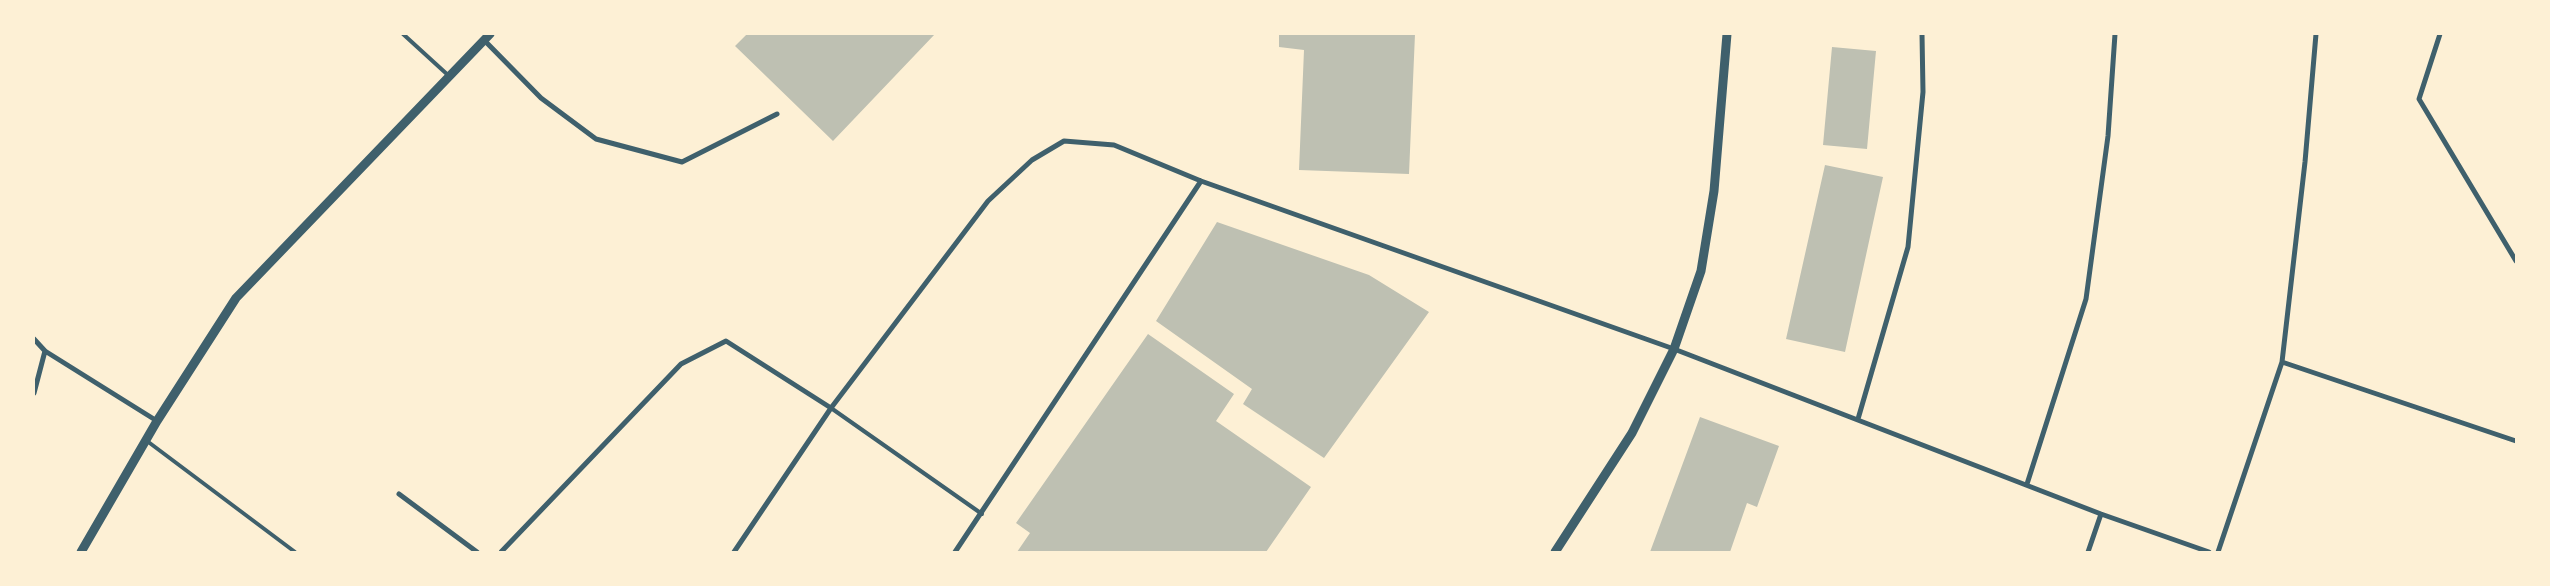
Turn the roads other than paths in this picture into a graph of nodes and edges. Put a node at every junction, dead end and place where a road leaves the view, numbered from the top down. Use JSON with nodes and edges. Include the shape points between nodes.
{"nodes":[{"id":1,"x":403,"y":34,"type":"edge"},
{"id":2,"x":1727,"y":34,"type":"edge"},
{"id":3,"x":1922,"y":34,"type":"edge"},
{"id":4,"x":2115,"y":34,"type":"edge"},
{"id":5,"x":2316,"y":34,"type":"edge"},
{"id":6,"x":2440,"y":34,"type":"edge"},
{"id":7,"x":487,"y":37,"type":"edge"},
{"id":8,"x":450,"y":76,"type":"junction"},
{"id":9,"x":777,"y":114,"type":"dead end"},
{"id":10,"x":1202,"y":180,"type":"junction"},
{"id":11,"x":2516,"y":261,"type":"edge"},
{"id":12,"x":34,"y":339,"type":"edge"},
{"id":13,"x":1674,"y":349,"type":"junction"},
{"id":14,"x":46,"y":351,"type":"junction"},
{"id":15,"x":2282,"y":362,"type":"junction"},
{"id":16,"x":34,"y":394,"type":"edge"},
{"id":17,"x":831,"y":408,"type":"junction"},
{"id":18,"x":1858,"y":418,"type":"junction"},
{"id":19,"x":157,"y":421,"type":"junction"},
{"id":20,"x":147,"y":441,"type":"junction"},
{"id":21,"x":2516,"y":441,"type":"edge"},
{"id":22,"x":2027,"y":484,"type":"junction"},
{"id":23,"x":399,"y":494,"type":"dead end"},
{"id":24,"x":982,"y":514,"type":"junction"},
{"id":25,"x":2101,"y":514,"type":"junction"},
{"id":26,"x":82,"y":552,"type":"edge"},
{"id":27,"x":296,"y":552,"type":"edge"},
{"id":28,"x":477,"y":552,"type":"edge"},
{"id":29,"x":501,"y":552,"type":"edge"},
{"id":30,"x":734,"y":552,"type":"edge"},
{"id":31,"x":955,"y":552,"type":"edge"},
{"id":32,"x":1555,"y":552,"type":"edge"},
{"id":33,"x":2088,"y":552,"type":"edge"},
{"id":34,"x":2209,"y":552,"type":"edge"},
{"id":35,"x":2218,"y":552,"type":"edge"}],
"edges":[{"from":1,"to":8,"type":"lane"},
{"from":2,"to":13,"type":"street","via":[[1714,191],[1703,262]]},
{"from":3,"to":18,"type":"street","via":[[1923,92],[1908,247]]},
{"from":4,"to":22,"type":"street","via":[[2108,136],[2086,299]]},
{"from":5,"to":15,"type":"street"},
{"from":6,"to":11,"type":"street","via":[[2419,99]]},
{"from":7,"to":8,"type":"street"},
{"from":7,"to":9,"type":"street","via":[[541,98],[596,139],[682,162]]},
{"from":8,"to":19,"type":"street","via":[[236,298]]},
{"from":10,"to":13,"type":"street"},
{"from":10,"to":17,"type":"street","via":[[1114,145],[1064,141],[1032,160],[988,201]]},
{"from":10,"to":24,"type":"street"},
{"from":12,"to":14,"type":"street"},
{"from":13,"to":18,"type":"street"},
{"from":13,"to":32,"type":"street","via":[[1632,433]]},
{"from":14,"to":16,"type":"street"},
{"from":14,"to":19,"type":"street"},
{"from":15,"to":21,"type":"street"},
{"from":15,"to":35,"type":"street"},
{"from":17,"to":24,"type":"lane"},
{"from":17,"to":29,"type":"street","via":[[726,341],[681,364]]},
{"from":17,"to":30,"type":"street"},
{"from":18,"to":22,"type":"street"},
{"from":19,"to":20,"type":"street"},
{"from":20,"to":26,"type":"street"},
{"from":20,"to":27,"type":"lane"},
{"from":22,"to":25,"type":"street"},
{"from":23,"to":28,"type":"street"},
{"from":24,"to":31,"type":"street"},
{"from":25,"to":33,"type":"street"},
{"from":25,"to":34,"type":"street"}]}
